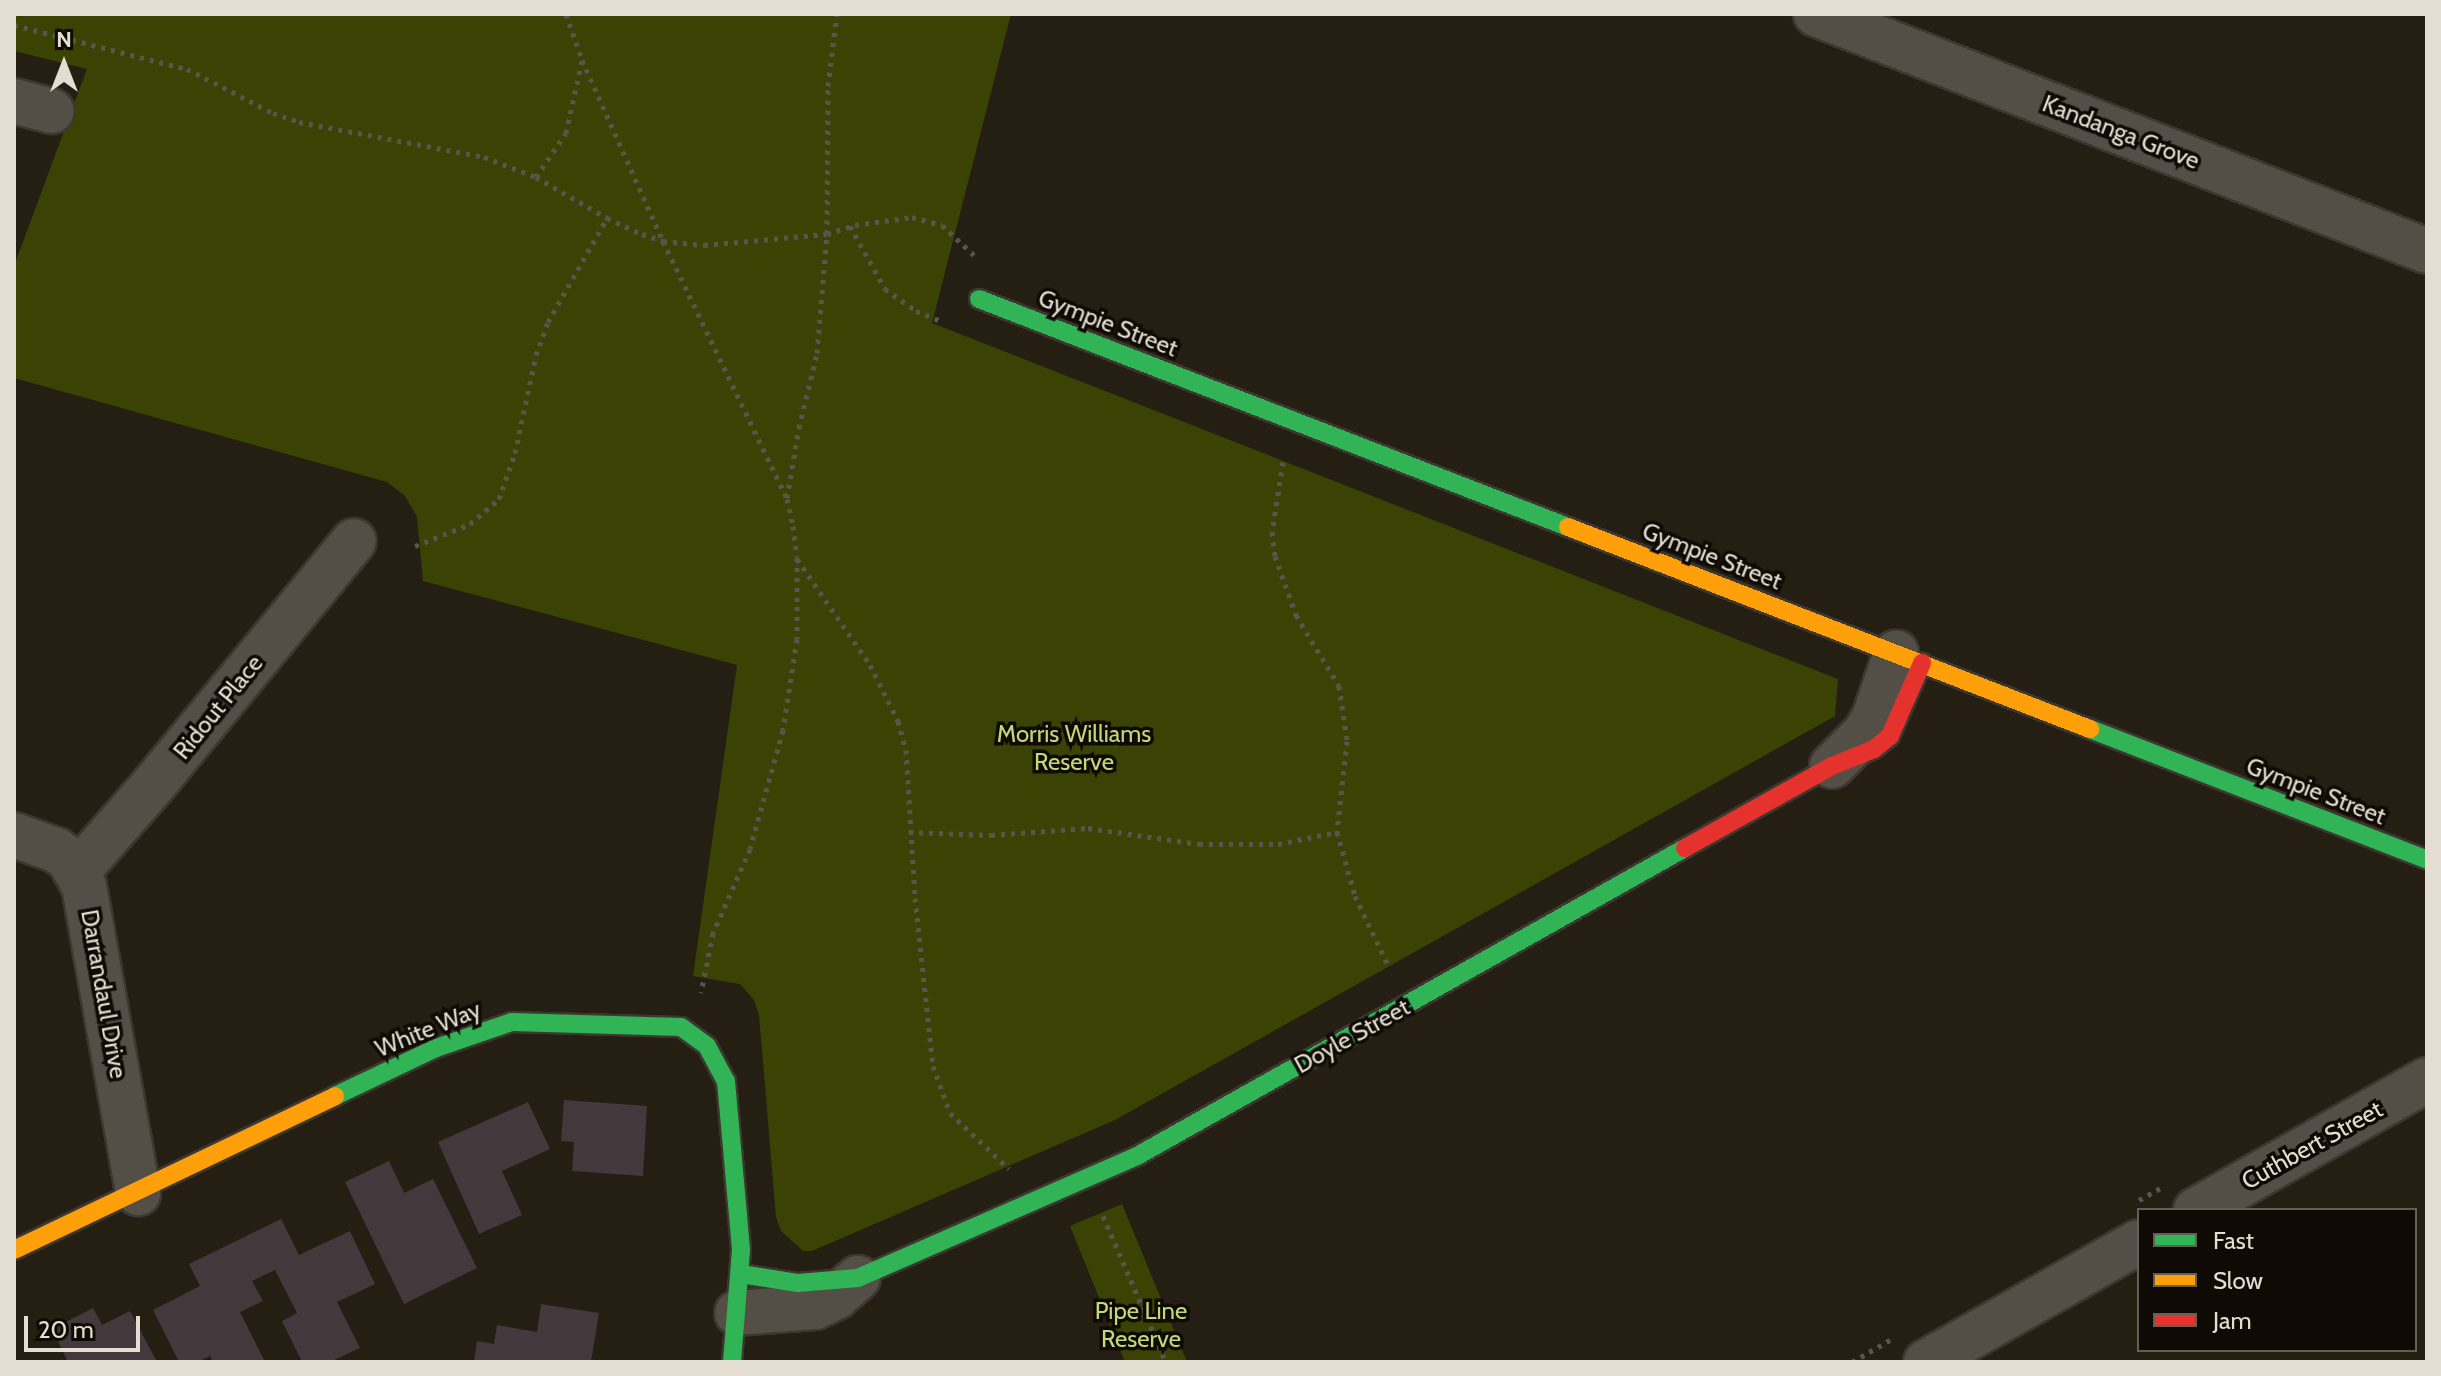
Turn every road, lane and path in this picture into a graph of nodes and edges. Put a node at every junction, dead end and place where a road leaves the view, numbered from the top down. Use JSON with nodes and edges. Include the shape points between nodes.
{"nodes":[{"id":1,"x":566,"y":14,"type":"edge"},
{"id":2,"x":837,"y":14,"type":"edge"},
{"id":3,"x":1816,"y":14,"type":"edge"},
{"id":4,"x":14,"y":25,"type":"edge"},
{"id":5,"x":582,"y":60,"type":"junction"},
{"id":6,"x":536,"y":177,"type":"junction"},
{"id":7,"x":607,"y":218,"type":"junction"},
{"id":8,"x":827,"y":234,"type":"junction"},
{"id":9,"x":663,"y":241,"type":"junction"},
{"id":10,"x":2427,"y":251,"type":"edge"},
{"id":11,"x":980,"y":261,"type":"dead end"},
{"id":12,"x":979,"y":299,"type":"dead end"},
{"id":13,"x":1284,"y":457,"type":"dead end"},
{"id":14,"x":787,"y":499,"type":"junction"},
{"id":15,"x":354,"y":541,"type":"dead end"},
{"id":16,"x":415,"y":546,"type":"dead end"},
{"id":17,"x":797,"y":557,"type":"junction"},
{"id":18,"x":1909,"y":658,"type":"junction"},
{"id":19,"x":1832,"y":766,"type":"joint"},
{"id":20,"x":909,"y":832,"type":"junction"},
{"id":21,"x":1337,"y":832,"type":"junction"},
{"id":22,"x":14,"y":835,"type":"edge"},
{"id":23,"x":2427,"y":860,"type":"edge"},
{"id":24,"x":78,"y":871,"type":"junction"},
{"id":25,"x":1408,"y":1005,"type":"junction"},
{"id":26,"x":695,"y":1035,"type":"junction"},
{"id":27,"x":2427,"y":1080,"type":"edge"},
{"id":28,"x":1024,"y":1165,"type":"dead end"},
{"id":29,"x":1082,"y":1183,"type":"junction"},
{"id":30,"x":138,"y":1193,"type":"junction"},
{"id":31,"x":2200,"y":1208,"type":"edge"},
{"id":32,"x":2137,"y":1243,"type":"edge"},
{"id":33,"x":14,"y":1250,"type":"edge"},
{"id":34,"x":858,"y":1278,"type":"joint"},
{"id":35,"x":739,"y":1293,"type":"junction"},
{"id":36,"x":732,"y":1362,"type":"edge"},
{"id":37,"x":1166,"y":1362,"type":"edge"},
{"id":38,"x":1926,"y":1362,"type":"edge"}],
"edges":[{"from":1,"to":5,"type":"path"},
{"from":2,"to":8,"type":"path","via":[[828,86]]},
{"from":3,"to":10,"type":"street","name":"Kandanga Grove"},
{"from":4,"to":6,"type":"path","via":[[187,69],[299,122],[484,157]]},
{"from":5,"to":6,"type":"path","via":[[566,133]]},
{"from":5,"to":9,"type":"path"},
{"from":6,"to":7,"type":"path"},
{"from":7,"to":9,"type":"path"},
{"from":7,"to":16,"type":"path","via":[[544,333],[499,499],[470,524]]},
{"from":8,"to":9,"type":"path","via":[[740,244]]},
{"from":8,"to":11,"type":"path","via":[[912,217],[942,225]]},
{"from":8,"to":14,"type":"path","via":[[817,353]]},
{"from":9,"to":14,"type":"path"},
{"from":12,"to":18,"type":"street","name":"Gympie Street"},
{"from":13,"to":21,"type":"path","via":[[1272,532],[1275,556],[1296,615],[1330,665],[1346,712]]},
{"from":14,"to":17,"type":"path"},
{"from":15,"to":24,"type":"street","name":"Ridout Place"},
{"from":17,"to":20,"type":"path","via":[[870,665],[898,721],[906,750]]},
{"from":17,"to":26,"type":"path","via":[[797,639],[783,730],[750,849],[706,953]]},
{"from":18,"to":19,"type":"street","name":"Doyle Street","via":[[1865,733]]},
{"from":18,"to":23,"type":"street","name":"Gympie Street"},
{"from":19,"to":25,"type":"street","name":"Doyle Street"},
{"from":20,"to":21,"type":"path","via":[[991,835],[1088,828],[1199,844],[1278,844]]},
{"from":20,"to":28,"type":"path","via":[[924,1004],[944,1100],[962,1126],[1010,1170]]},
{"from":21,"to":25,"type":"path","via":[[1363,917]]},
{"from":22,"to":24,"type":"street","via":[[56,850]]},
{"from":24,"to":30,"type":"street","name":"Darrandaul Drive"},
{"from":25,"to":29,"type":"street","name":"Doyle Street"},
{"from":26,"to":30,"type":"street","name":"White Way","via":[[681,1027],[631,1021],[512,1022],[436,1048]]},
{"from":26,"to":35,"type":"street","via":[[719,1062],[726,1081]]},
{"from":27,"to":31,"type":"street","name":"Cuthbert Street"},
{"from":29,"to":34,"type":"street","name":"Doyle Street"},
{"from":29,"to":37,"type":"path","via":[[1102,1213]]},
{"from":30,"to":33,"type":"street","name":"White Way"},
{"from":32,"to":38,"type":"street"},
{"from":34,"to":35,"type":"street","name":"Doyle Street","via":[[815,1307]]},
{"from":35,"to":36,"type":"street"}]}
